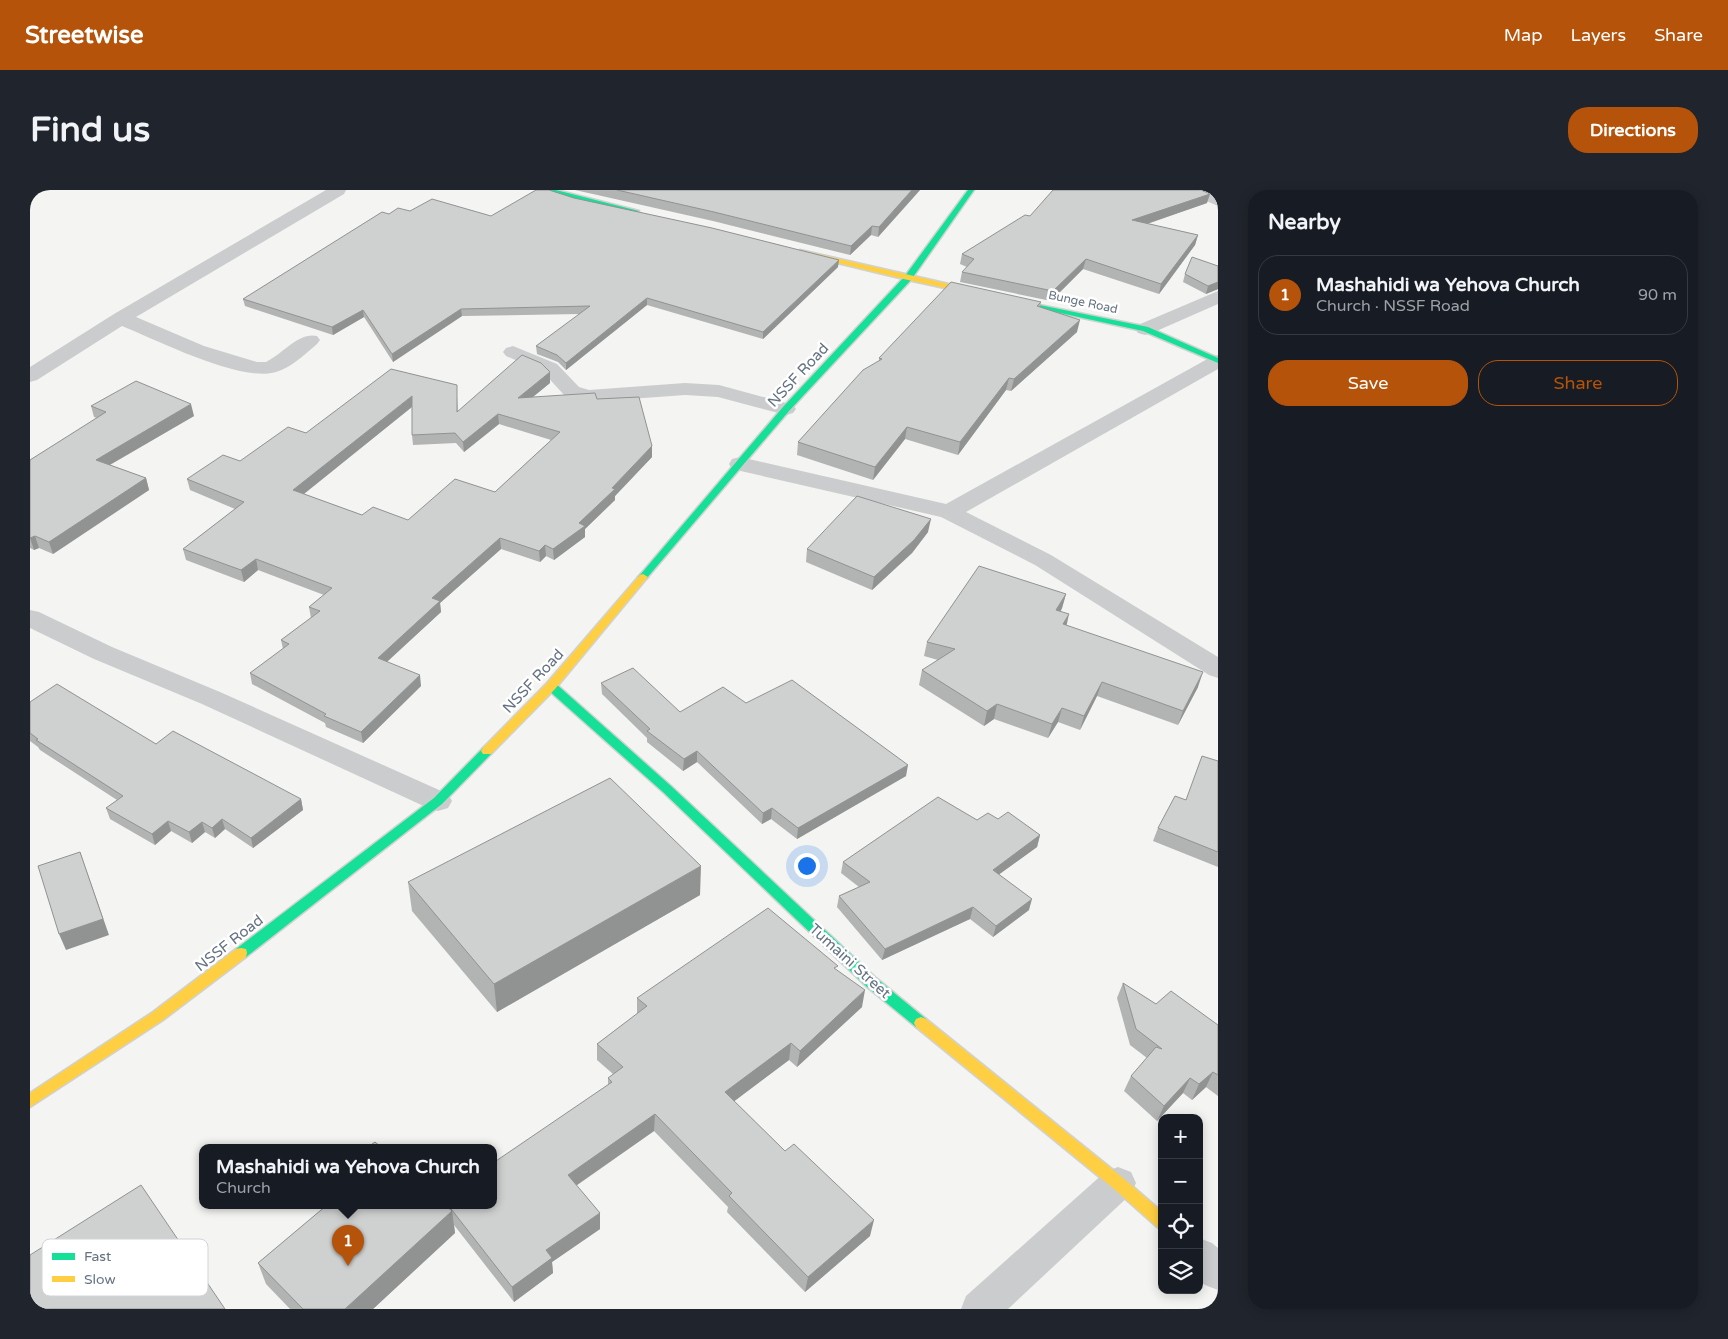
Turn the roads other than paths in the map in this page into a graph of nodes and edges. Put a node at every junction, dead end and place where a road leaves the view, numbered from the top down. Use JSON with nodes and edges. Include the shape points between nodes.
{"nodes":[{"id":1,"x":338,"y":190,"type":"edge"},
{"id":2,"x":549,"y":190,"type":"edge"},
{"id":3,"x":968,"y":190,"type":"edge"},
{"id":4,"x":1196,"y":190,"type":"edge"},
{"id":5,"x":580,"y":194,"type":"edge"},
{"id":6,"x":1218,"y":201,"type":"edge"},
{"id":7,"x":648,"y":214,"type":"edge"},
{"id":8,"x":787,"y":248,"type":"edge"},
{"id":9,"x":908,"y":278,"type":"junction"},
{"id":10,"x":1218,"y":297,"type":"edge"},
{"id":11,"x":121,"y":318,"type":"junction"},
{"id":12,"x":1144,"y":329,"type":"junction"},
{"id":13,"x":310,"y":340,"type":"dead end"},
{"id":14,"x":514,"y":352,"type":"dead end"},
{"id":15,"x":1218,"y":361,"type":"edge"},
{"id":16,"x":30,"y":376,"type":"edge"},
{"id":17,"x":786,"y":410,"type":"junction"},
{"id":18,"x":740,"y":464,"type":"junction"},
{"id":19,"x":949,"y":512,"type":"junction"},
{"id":20,"x":30,"y":618,"type":"edge"},
{"id":21,"x":1218,"y":669,"type":"edge"},
{"id":22,"x":551,"y":686,"type":"junction"},
{"id":23,"x":438,"y":801,"type":"junction"},
{"id":24,"x":30,"y":1101,"type":"edge"},
{"id":25,"x":1118,"y":1182,"type":"junction"},
{"id":26,"x":1158,"y":1218,"type":"edge"},
{"id":27,"x":1203,"y":1259,"type":"edge"},
{"id":28,"x":1218,"y":1272,"type":"edge"},
{"id":29,"x":980,"y":1309,"type":"edge"}],
"edges":[{"from":1,"to":11,"type":"street"},
{"from":2,"to":5,"type":"street"},
{"from":3,"to":9,"type":"street","name":"NSSF Road"},
{"from":4,"to":6,"type":"street"},
{"from":5,"to":7,"type":"street"},
{"from":8,"to":9,"type":"street","name":"Bunge Road"},
{"from":9,"to":12,"type":"street","name":"Bunge Road"},
{"from":9,"to":17,"type":"street","name":"NSSF Road"},
{"from":10,"to":12,"type":"street"},
{"from":11,"to":13,"type":"street","via":[[254,369],[270,368]]},
{"from":11,"to":16,"type":"street"},
{"from":12,"to":15,"type":"street","name":"Bunge Road"},
{"from":14,"to":17,"type":"street","via":[[550,368],[572,392],[589,396],[685,389],[720,391]]},
{"from":15,"to":19,"type":"street"},
{"from":17,"to":18,"type":"street","name":"NSSF Road"},
{"from":18,"to":19,"type":"street"},
{"from":18,"to":22,"type":"street","name":"NSSF Road"},
{"from":19,"to":21,"type":"street","via":[[1043,560]]},
{"from":20,"to":23,"type":"street"},
{"from":22,"to":23,"type":"street","name":"NSSF Road"},
{"from":22,"to":25,"type":"street","name":"Tumaini Street","via":[[667,789],[871,982]]},
{"from":23,"to":24,"type":"street","name":"NSSF Road","via":[[158,1016]]},
{"from":25,"to":26,"type":"street","name":"Tumaini Street"},
{"from":25,"to":29,"type":"street"},
{"from":27,"to":28,"type":"street"}]}
